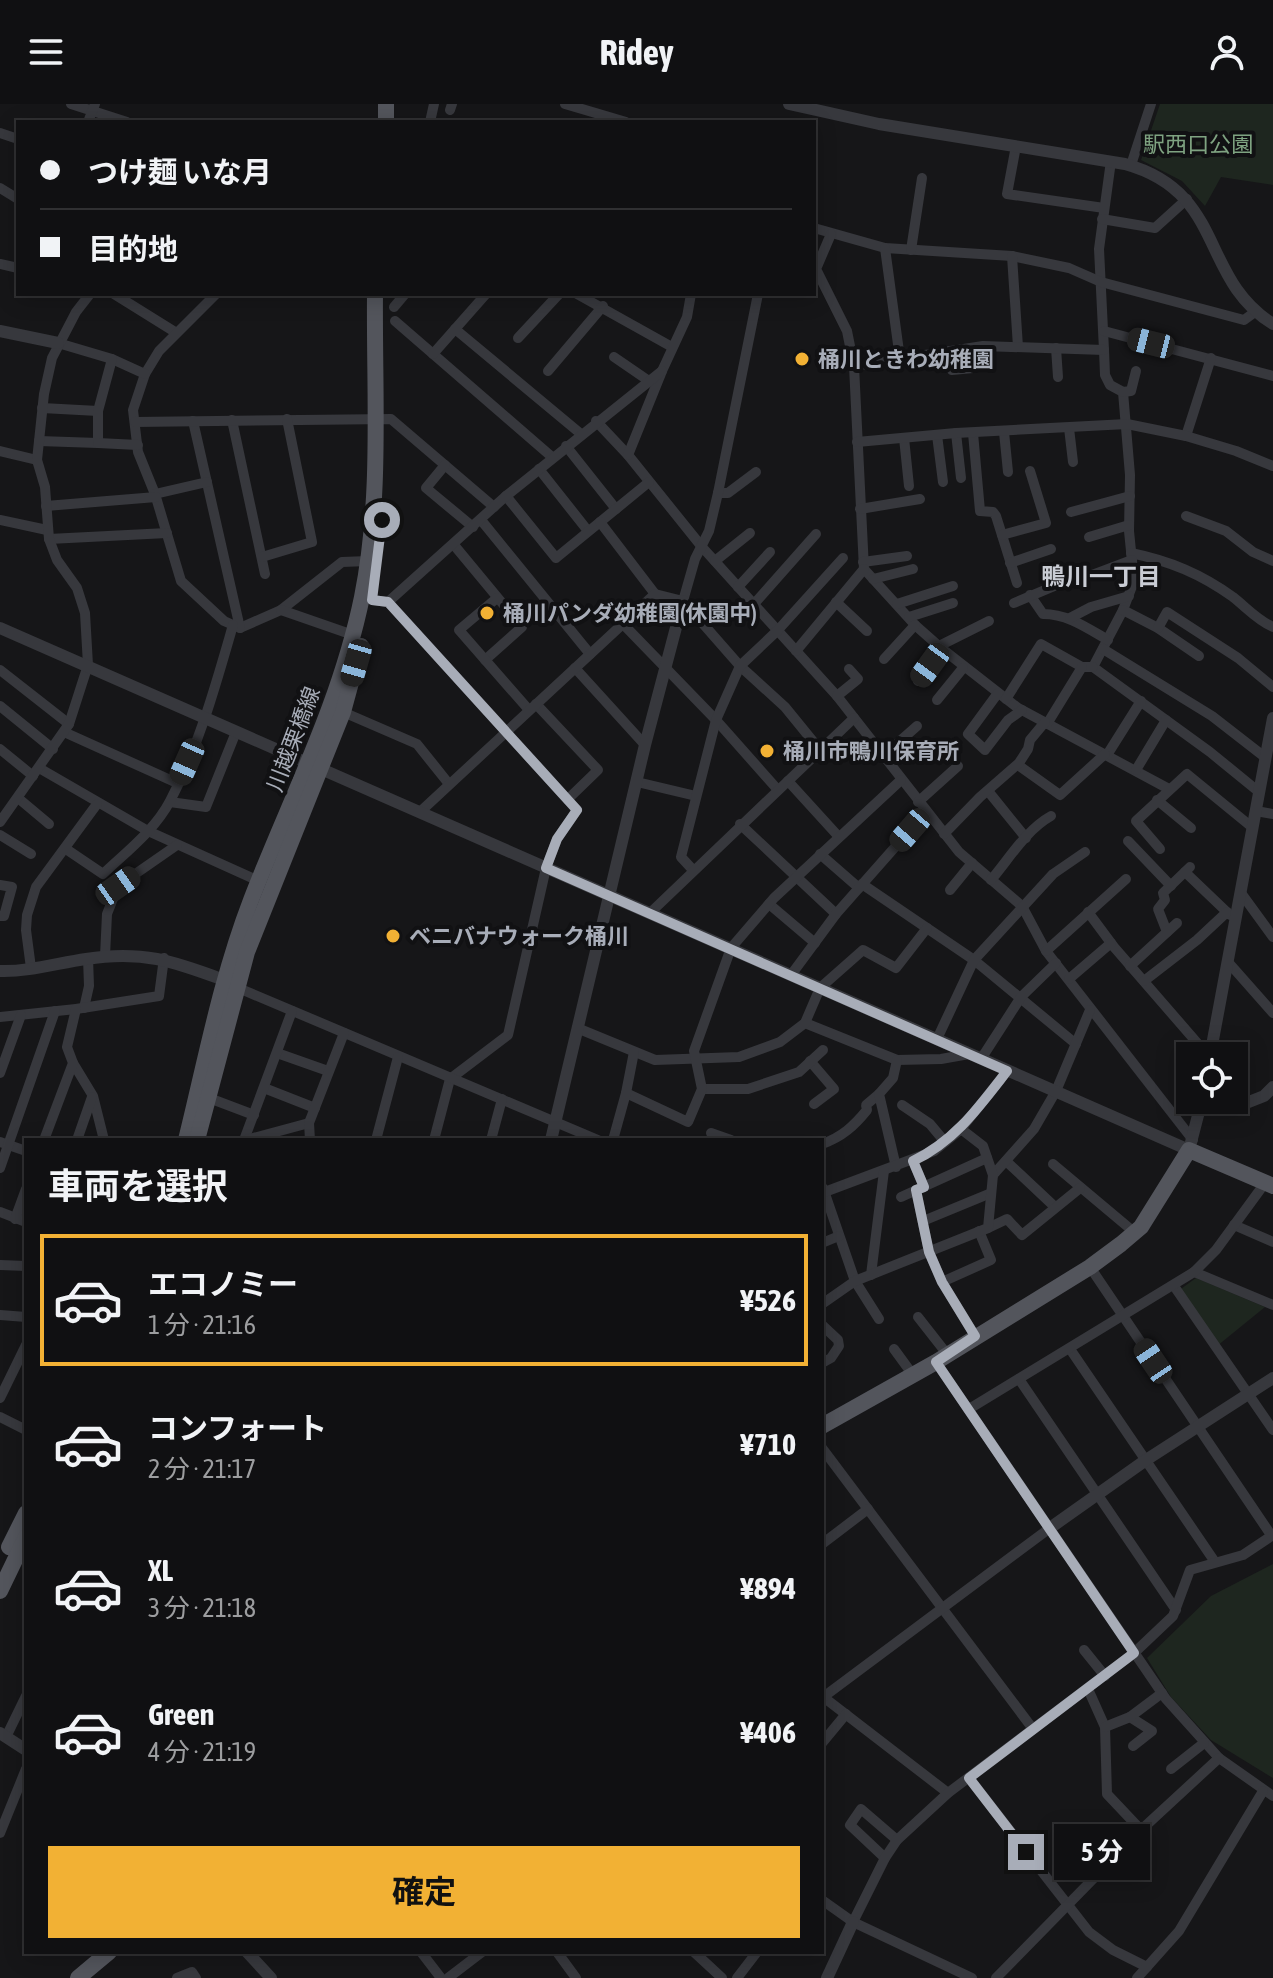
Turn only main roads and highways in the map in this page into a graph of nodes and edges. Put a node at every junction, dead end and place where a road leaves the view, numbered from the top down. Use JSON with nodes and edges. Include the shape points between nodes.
{"nodes":[{"id":1,"x":375,"y":296,"type":"edge"},
{"id":2,"x":389,"y":300,"type":"edge"},
{"id":3,"x":379,"y":420,"type":"junction"},
{"id":4,"x":315,"y":765,"type":"junction"},
{"id":5,"x":230,"y":984,"type":"junction"},
{"id":6,"x":187,"y":1138,"type":"edge"},
{"id":7,"x":198,"y":1138,"type":"edge"},
{"id":8,"x":1269,"y":1185,"type":"edge"},
{"id":9,"x":824,"y":1425,"type":"edge"},
{"id":10,"x":24,"y":1517,"type":"edge"},
{"id":11,"x":24,"y":1545,"type":"edge"},
{"id":12,"x":0,"y":1566,"type":"edge"},
{"id":13,"x":0,"y":1591,"type":"edge"},
{"id":14,"x":107,"y":1954,"type":"edge"},
{"id":15,"x":78,"y":1978,"type":"edge"}],
"edges":[{"from":1,"to":3,"type":"main road","name":"川越栗橋線"},
{"from":2,"to":3,"type":"main road","name":"川越栗橋線"},
{"from":3,"to":4,"type":"main road","name":"川越栗橋線","via":[[368,561],[353,635]]},
{"from":3,"to":4,"type":"main road","name":"川越栗橋線","via":[[380,601],[343,712]]},
{"from":4,"to":5,"type":"main road","name":"川越栗橋線"},
{"from":4,"to":5,"type":"main road","name":"川越栗橋線","via":[[259,881]]},
{"from":5,"to":6,"type":"main road","name":"川越栗橋線"},
{"from":5,"to":7,"type":"main road","name":"川越栗橋線"},
{"from":8,"to":9,"type":"main road","via":[[1191,1145],[1134,1232],[1090,1267]]},
{"from":10,"to":12,"type":"main road"},
{"from":11,"to":13,"type":"main road"},
{"from":14,"to":15,"type":"main road"}]}
